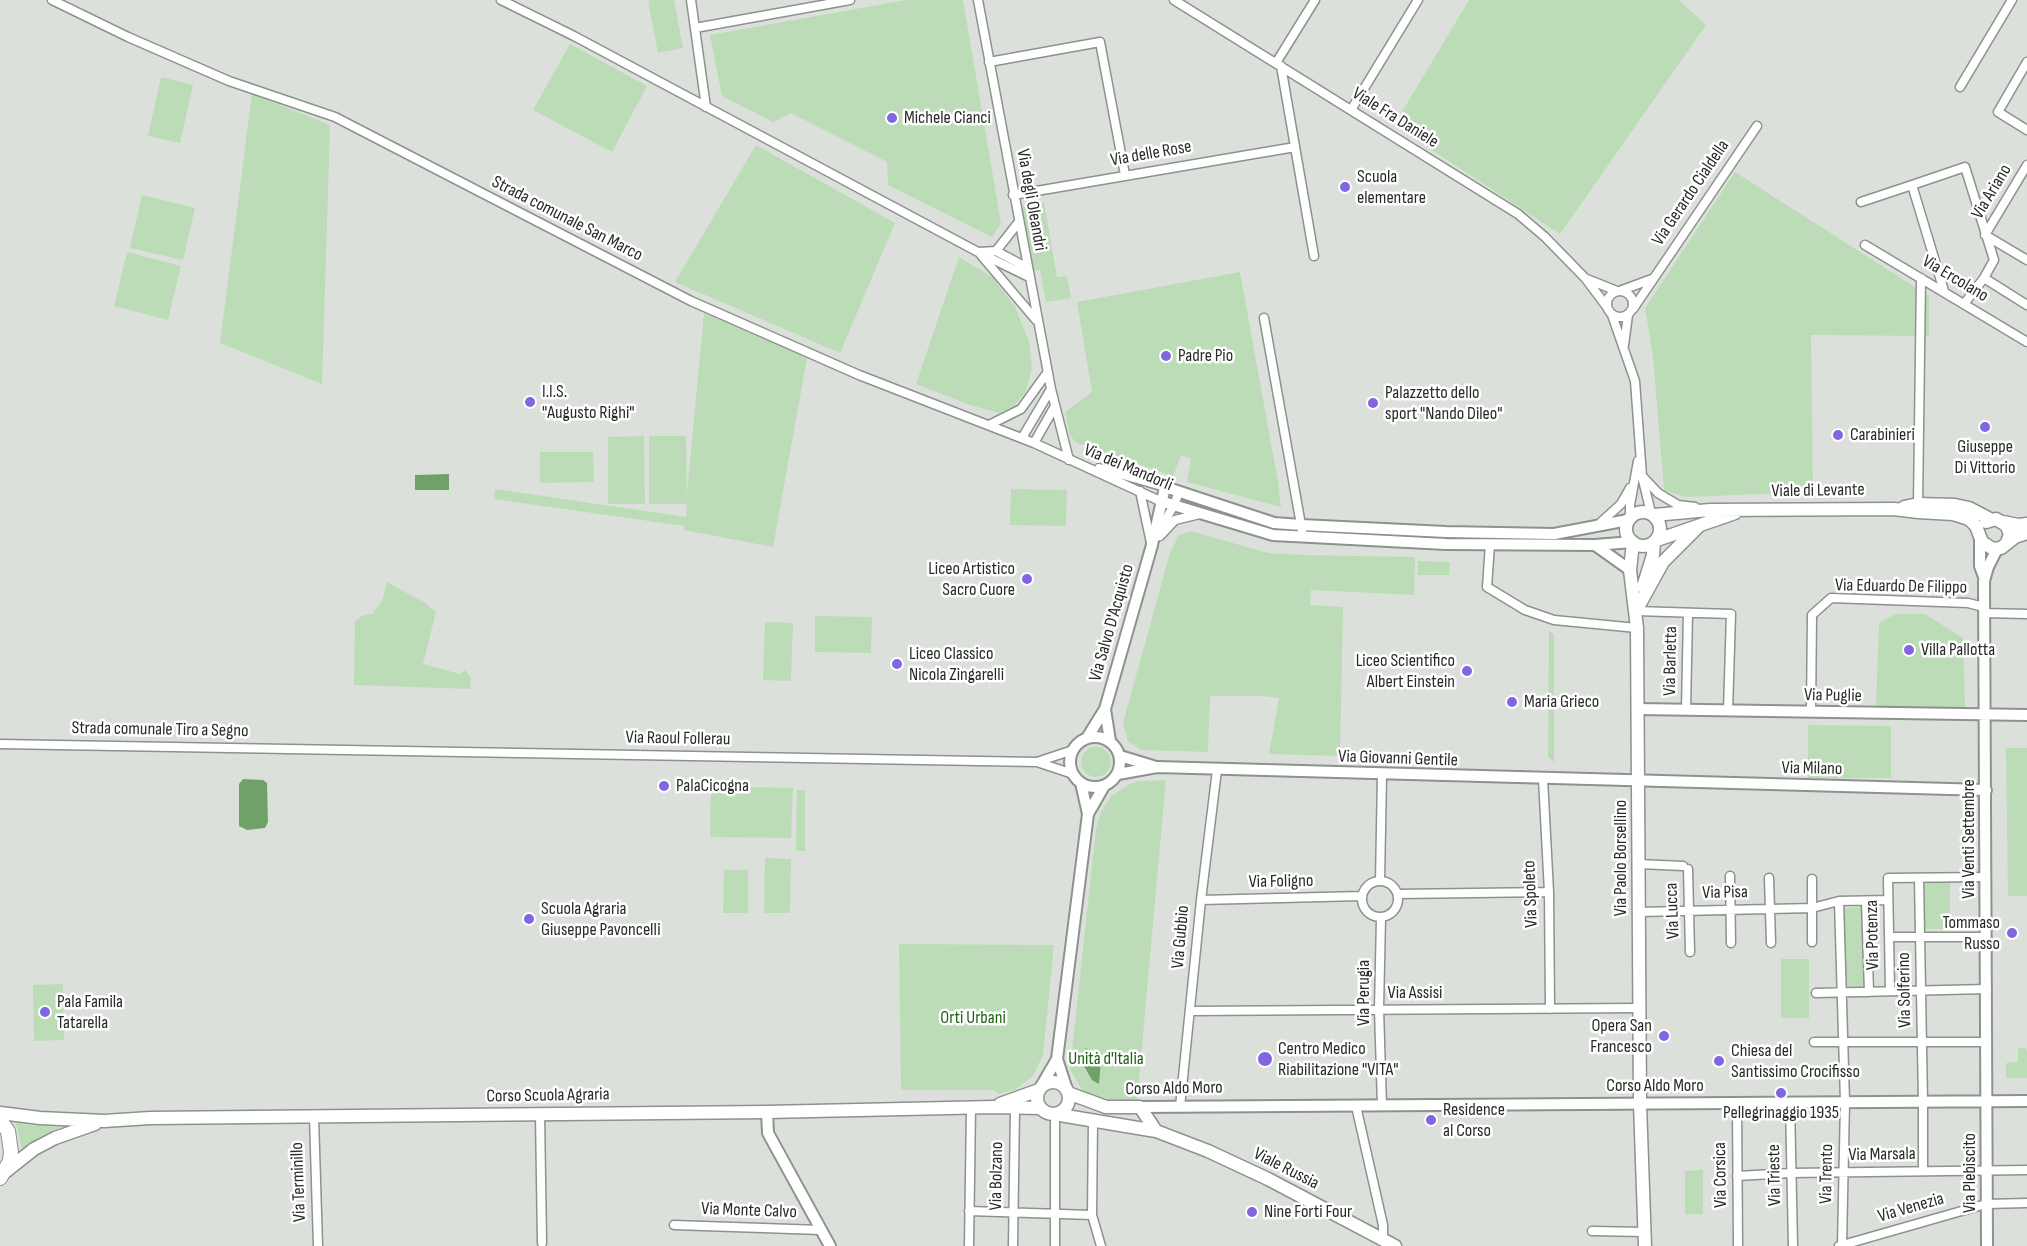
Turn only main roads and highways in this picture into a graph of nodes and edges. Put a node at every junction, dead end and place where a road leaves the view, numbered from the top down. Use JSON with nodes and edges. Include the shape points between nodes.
{"nodes":[{"id":1,"x":1894,"y":509,"type":"junction"},
{"id":2,"x":1742,"y":510,"type":"junction"},
{"id":3,"x":1653,"y":514,"type":"junction"},
{"id":4,"x":1997,"y":521,"type":"junction"},
{"id":5,"x":2027,"y":524,"type":"edge"},
{"id":6,"x":1699,"y":526,"type":"junction"},
{"id":7,"x":2027,"y":533,"type":"edge"},
{"id":8,"x":1980,"y":537,"type":"junction"},
{"id":9,"x":1656,"y":541,"type":"junction"},
{"id":10,"x":1632,"y":542,"type":"junction"},
{"id":11,"x":2002,"y":546,"type":"junction"},
{"id":12,"x":1636,"y":611,"type":"junction"},
{"id":13,"x":1039,"y":1090,"type":"junction"},
{"id":14,"x":1068,"y":1093,"type":"junction"},
{"id":15,"x":994,"y":1107,"type":"junction"},
{"id":16,"x":1040,"y":1108,"type":"junction"},
{"id":17,"x":0,"y":1113,"type":"edge"},
{"id":18,"x":1054,"y":1118,"type":"junction"},
{"id":19,"x":0,"y":1120,"type":"edge"},
{"id":20,"x":104,"y":1121,"type":"junction"},
{"id":21,"x":1156,"y":1131,"type":"junction"},
{"id":22,"x":2,"y":1175,"type":"edge"},
{"id":23,"x":1395,"y":1246,"type":"edge"},
{"id":24,"x":1645,"y":1246,"type":"edge"}],
"edges":[{"from":1,"to":2,"type":"main road","name":"Viale di Levante"},
{"from":1,"to":4,"type":"main road","name":"Viale di Levante","via":[[1918,504],[1955,505]]},
{"from":1,"to":8,"type":"main road","name":"Viale di Levante","via":[[1969,519]]},
{"from":2,"to":3,"type":"main road","name":"Viale di Levante"},
{"from":2,"to":6,"type":"main road","name":"Viale di Levante"},
{"from":3,"to":9,"type":"main road","via":[[1660,524]]},
{"from":3,"to":10,"type":"main road","via":[[1638,512],[1629,519],[1626,529]]},
{"from":4,"to":5,"type":"main road","name":"Viale di Levante"},
{"from":4,"to":8,"type":"main road","via":[[1981,528]]},
{"from":4,"to":11,"type":"main road","via":[[2010,534]]},
{"from":6,"to":9,"type":"main road","name":"Viale di Levante"},
{"from":6,"to":12,"type":"main road","via":[[1663,562]]},
{"from":7,"to":11,"type":"main road"},
{"from":8,"to":11,"type":"main road","via":[[1984,545]]},
{"from":9,"to":10,"type":"main road","via":[[1642,546]]},
{"from":9,"to":12,"type":"main road"},
{"from":10,"to":12,"type":"main road","name":"Via Paolo Borsellino","via":[[1630,570]]},
{"from":12,"to":24,"type":"main road","name":"Via Paolo Borsellino"},
{"from":13,"to":14,"type":"main road","via":[[1052,1082],[1062,1085]]},
{"from":13,"to":15,"type":"main road","name":"Corso Scuola Agraria"},
{"from":13,"to":16,"type":"main road"},
{"from":14,"to":18,"type":"main road","via":[[1066,1107]]},
{"from":14,"to":21,"type":"main road","name":"Corso Aldo Moro","via":[[1106,1107],[1140,1107]]},
{"from":15,"to":16,"type":"main road","name":"Corso Scuola Agraria"},
{"from":15,"to":20,"type":"main road","name":"Corso Scuola Agraria"},
{"from":16,"to":18,"type":"main road"},
{"from":17,"to":20,"type":"main road"},
{"from":18,"to":21,"type":"main road","name":"Viale Russia"},
{"from":19,"to":22,"type":"main road","via":[[11,1141],[10,1161]]},
{"from":20,"to":22,"type":"main road","via":[[34,1149]]},
{"from":21,"to":23,"type":"main road","name":"Viale Russia","via":[[1268,1179]]}]}
